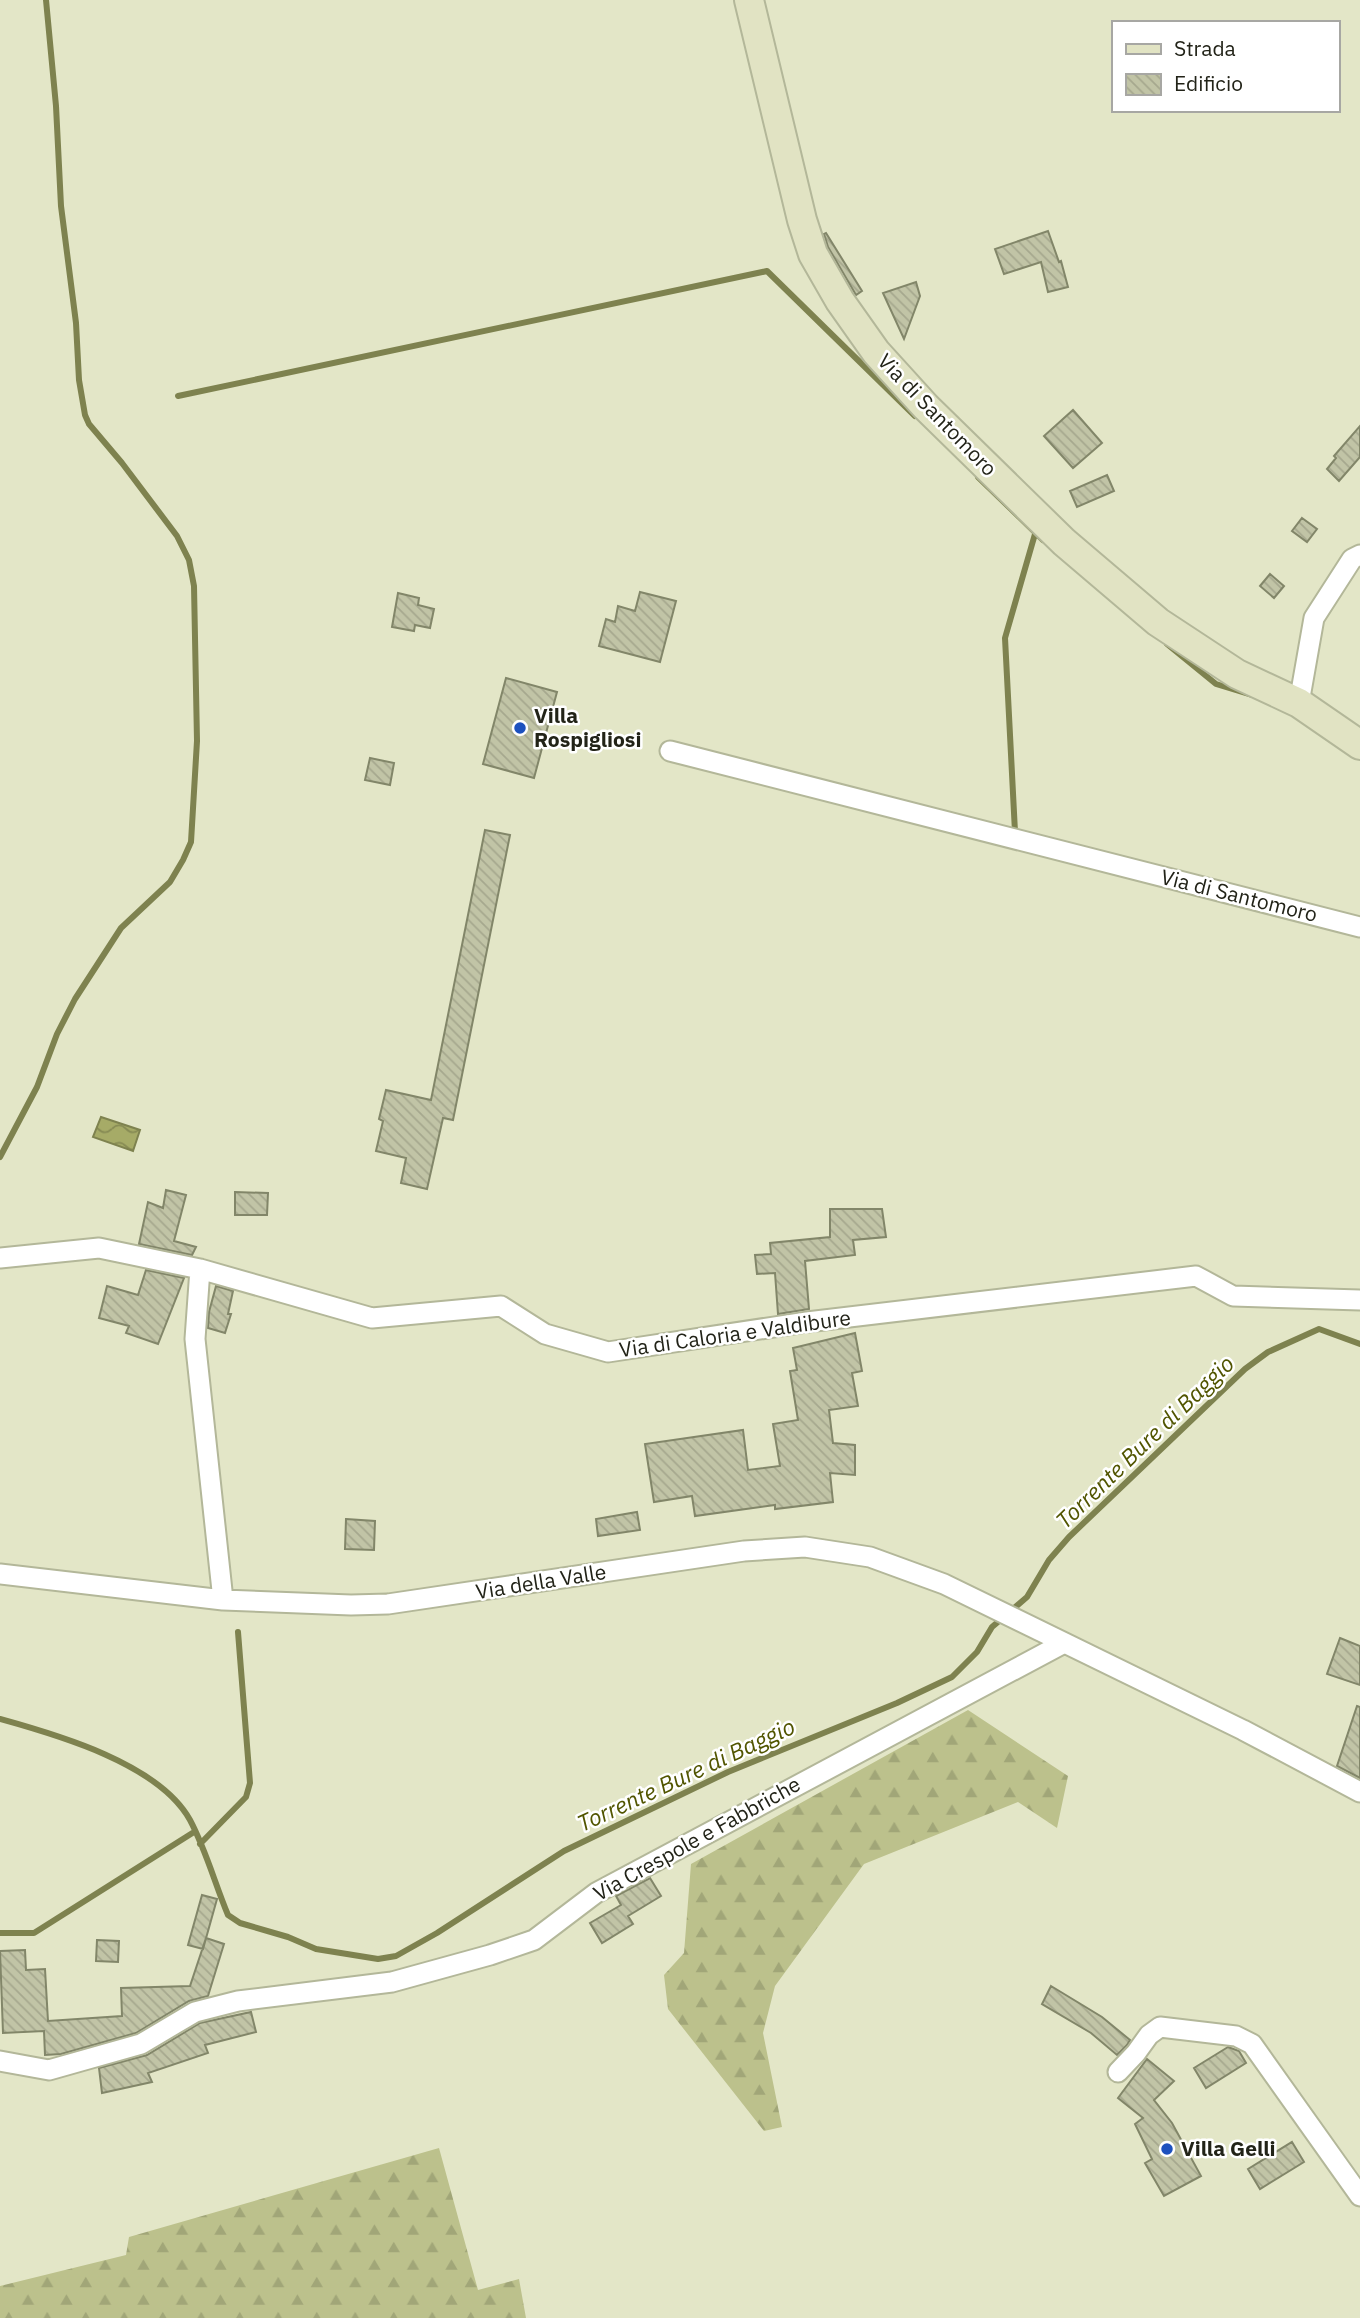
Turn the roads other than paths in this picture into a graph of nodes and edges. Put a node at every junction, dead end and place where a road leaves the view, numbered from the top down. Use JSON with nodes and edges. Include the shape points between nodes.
{"nodes":[{"id":1,"x":749,"y":0,"type":"edge"},
{"id":2,"x":1360,"y":555,"type":"edge"},
{"id":3,"x":1299,"y":703,"type":"junction"},
{"id":4,"x":1360,"y":745,"type":"edge"},
{"id":5,"x":670,"y":751,"type":"dead end"},
{"id":6,"x":1360,"y":927,"type":"edge"},
{"id":7,"x":0,"y":1258,"type":"edge"},
{"id":8,"x":200,"y":1269,"type":"junction"},
{"id":9,"x":1360,"y":1300,"type":"edge"},
{"id":10,"x":0,"y":1574,"type":"edge"},
{"id":11,"x":223,"y":1600,"type":"junction"},
{"id":12,"x":1064,"y":1643,"type":"junction"},
{"id":13,"x":1360,"y":1793,"type":"edge"},
{"id":14,"x":0,"y":2061,"type":"edge"},
{"id":15,"x":1118,"y":2072,"type":"dead end"},
{"id":16,"x":1360,"y":2196,"type":"edge"}],
"edges":[{"from":1,"to":3,"type":"main road","name":"Via di Santomoro","via":[[813,254],[876,352],[1018,499],[1158,622],[1237,674]]},
{"from":2,"to":3,"type":"street","via":[[1352,559],[1314,618]]},
{"from":3,"to":4,"type":"main road","name":"Via di Santomoro"},
{"from":5,"to":6,"type":"street","name":"Via di Santomoro"},
{"from":7,"to":8,"type":"street","name":"Via di Caloria e Valdibure","via":[[99,1248]]},
{"from":8,"to":9,"type":"street","name":"Via di Caloria e Valdibure","via":[[372,1318],[501,1306],[545,1334],[608,1352],[807,1322],[1196,1276],[1233,1296]]},
{"from":8,"to":11,"type":"street","via":[[195,1339]]},
{"from":10,"to":11,"type":"street","name":"Via della Valle"},
{"from":11,"to":12,"type":"street","name":"Via della Valle","via":[[388,1604],[744,1551],[805,1547],[896,1565]]},
{"from":12,"to":13,"type":"street"},
{"from":12,"to":14,"type":"street","name":"Via Crespole e Fabbriche","via":[[596,1893],[534,1940],[392,1982],[238,2001],[195,2012],[141,2044],[49,2070]]},
{"from":15,"to":16,"type":"street","via":[[1160,2027],[1236,2036],[1252,2043]]}]}
